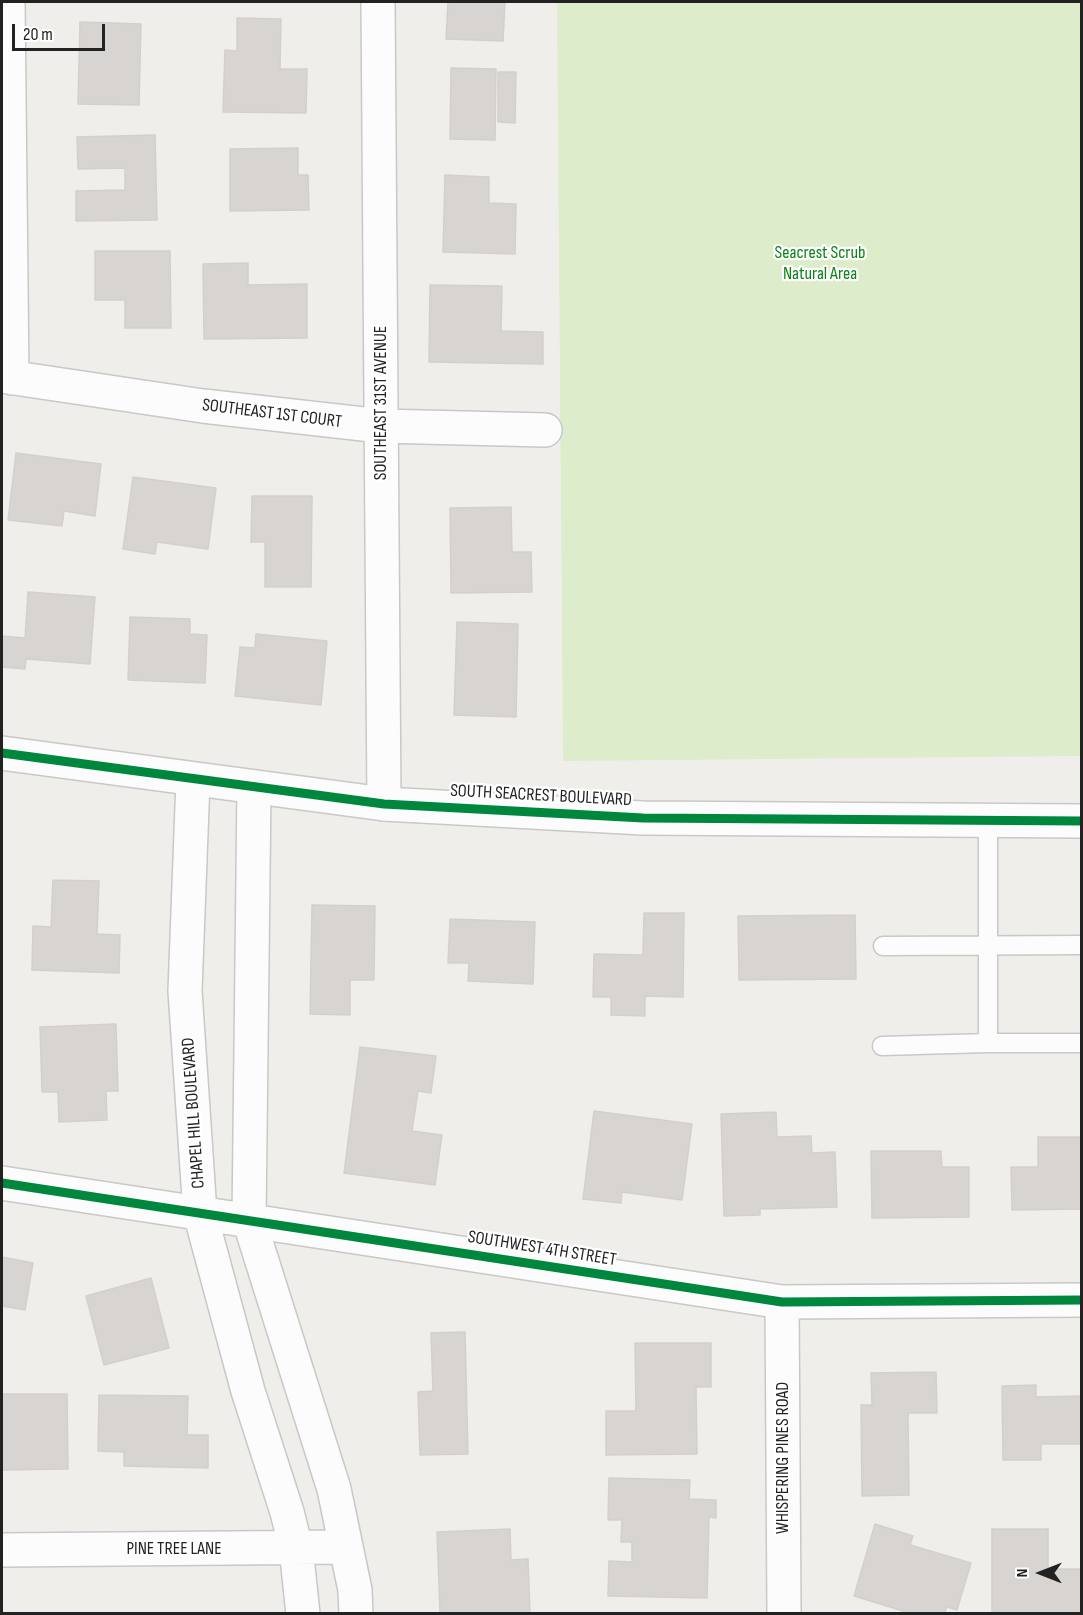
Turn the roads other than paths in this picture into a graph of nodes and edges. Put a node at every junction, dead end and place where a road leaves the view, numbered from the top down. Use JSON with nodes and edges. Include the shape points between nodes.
{"nodes":[{"id":1,"x":8,"y":2,"type":"edge"},
{"id":2,"x":378,"y":2,"type":"edge"},
{"id":3,"x":7,"y":377,"type":"edge"},
{"id":4,"x":381,"y":426,"type":"junction"},
{"id":5,"x":545,"y":430,"type":"dead end"},
{"id":6,"x":2,"y":753,"type":"edge"},
{"id":7,"x":193,"y":780,"type":"junction"},
{"id":8,"x":254,"y":788,"type":"junction"},
{"id":9,"x":384,"y":804,"type":"junction"},
{"id":10,"x":988,"y":821,"type":"junction"},
{"id":11,"x":1082,"y":821,"type":"edge"},
{"id":12,"x":883,"y":945,"type":"dead end"},
{"id":13,"x":988,"y":945,"type":"junction"},
{"id":14,"x":1082,"y":945,"type":"edge"},
{"id":15,"x":988,"y":1043,"type":"junction"},
{"id":16,"x":1082,"y":1043,"type":"edge"},
{"id":17,"x":882,"y":1046,"type":"dead end"},
{"id":18,"x":2,"y":1183,"type":"edge"},
{"id":19,"x":200,"y":1213,"type":"junction"},
{"id":20,"x":249,"y":1220,"type":"junction"},
{"id":21,"x":1082,"y":1300,"type":"edge"},
{"id":22,"x":782,"y":1302,"type":"junction"},
{"id":23,"x":346,"y":1547,"type":"junction"},
{"id":24,"x":296,"y":1548,"type":"junction"},
{"id":25,"x":2,"y":1550,"type":"edge"},
{"id":26,"x":303,"y":1614,"type":"edge"},
{"id":27,"x":356,"y":1614,"type":"edge"},
{"id":28,"x":784,"y":1614,"type":"edge"}],
"edges":[{"from":1,"to":3,"type":"street"},
{"from":2,"to":4,"type":"street","name":"SOUTHEAST 31ST AVENUE"},
{"from":3,"to":4,"type":"street","name":"SOUTHEAST 1ST COURT","via":[[203,406]]},
{"from":4,"to":5,"type":"street","name":"SOUTHEAST 1ST COURT"},
{"from":4,"to":9,"type":"street","name":"SOUTHEAST 31ST AVENUE"},
{"from":6,"to":7,"type":"street","name":"SOUTH SEACREST BOULEVARD"},
{"from":7,"to":8,"type":"street","name":"SOUTH SEACREST BOULEVARD"},
{"from":7,"to":19,"type":"street","name":"CHAPEL HILL BOULEVARD","via":[[185,992]]},
{"from":8,"to":9,"type":"street","name":"SOUTH SEACREST BOULEVARD"},
{"from":8,"to":20,"type":"street"},
{"from":9,"to":10,"type":"street","name":"SOUTH SEACREST BOULEVARD","via":[[643,818]]},
{"from":10,"to":11,"type":"street","name":"SOUTH SEACREST BOULEVARD"},
{"from":10,"to":13,"type":"lane"},
{"from":12,"to":13,"type":"lane"},
{"from":13,"to":14,"type":"lane"},
{"from":13,"to":15,"type":"lane"},
{"from":15,"to":16,"type":"lane"},
{"from":15,"to":17,"type":"lane"},
{"from":18,"to":19,"type":"street","name":"SOUTHWEST 4TH STREET"},
{"from":19,"to":20,"type":"street","name":"SOUTHWEST 4TH STREET"},
{"from":19,"to":24,"type":"street","name":"CHAPEL HILL BOULEVARD"},
{"from":20,"to":22,"type":"street","name":"SOUTHWEST 4TH STREET"},
{"from":20,"to":23,"type":"street","via":[[334,1489]]},
{"from":21,"to":22,"type":"street","name":"SOUTHWEST 4TH STREET"},
{"from":22,"to":28,"type":"street","name":"WHISPERING PINES ROAD"},
{"from":23,"to":24,"type":"street","name":"PINE TREE LANE"},
{"from":23,"to":27,"type":"street"},
{"from":24,"to":25,"type":"street","name":"PINE TREE LANE"},
{"from":24,"to":26,"type":"street","name":"CHAPEL HILL BOULEVARD"}]}
